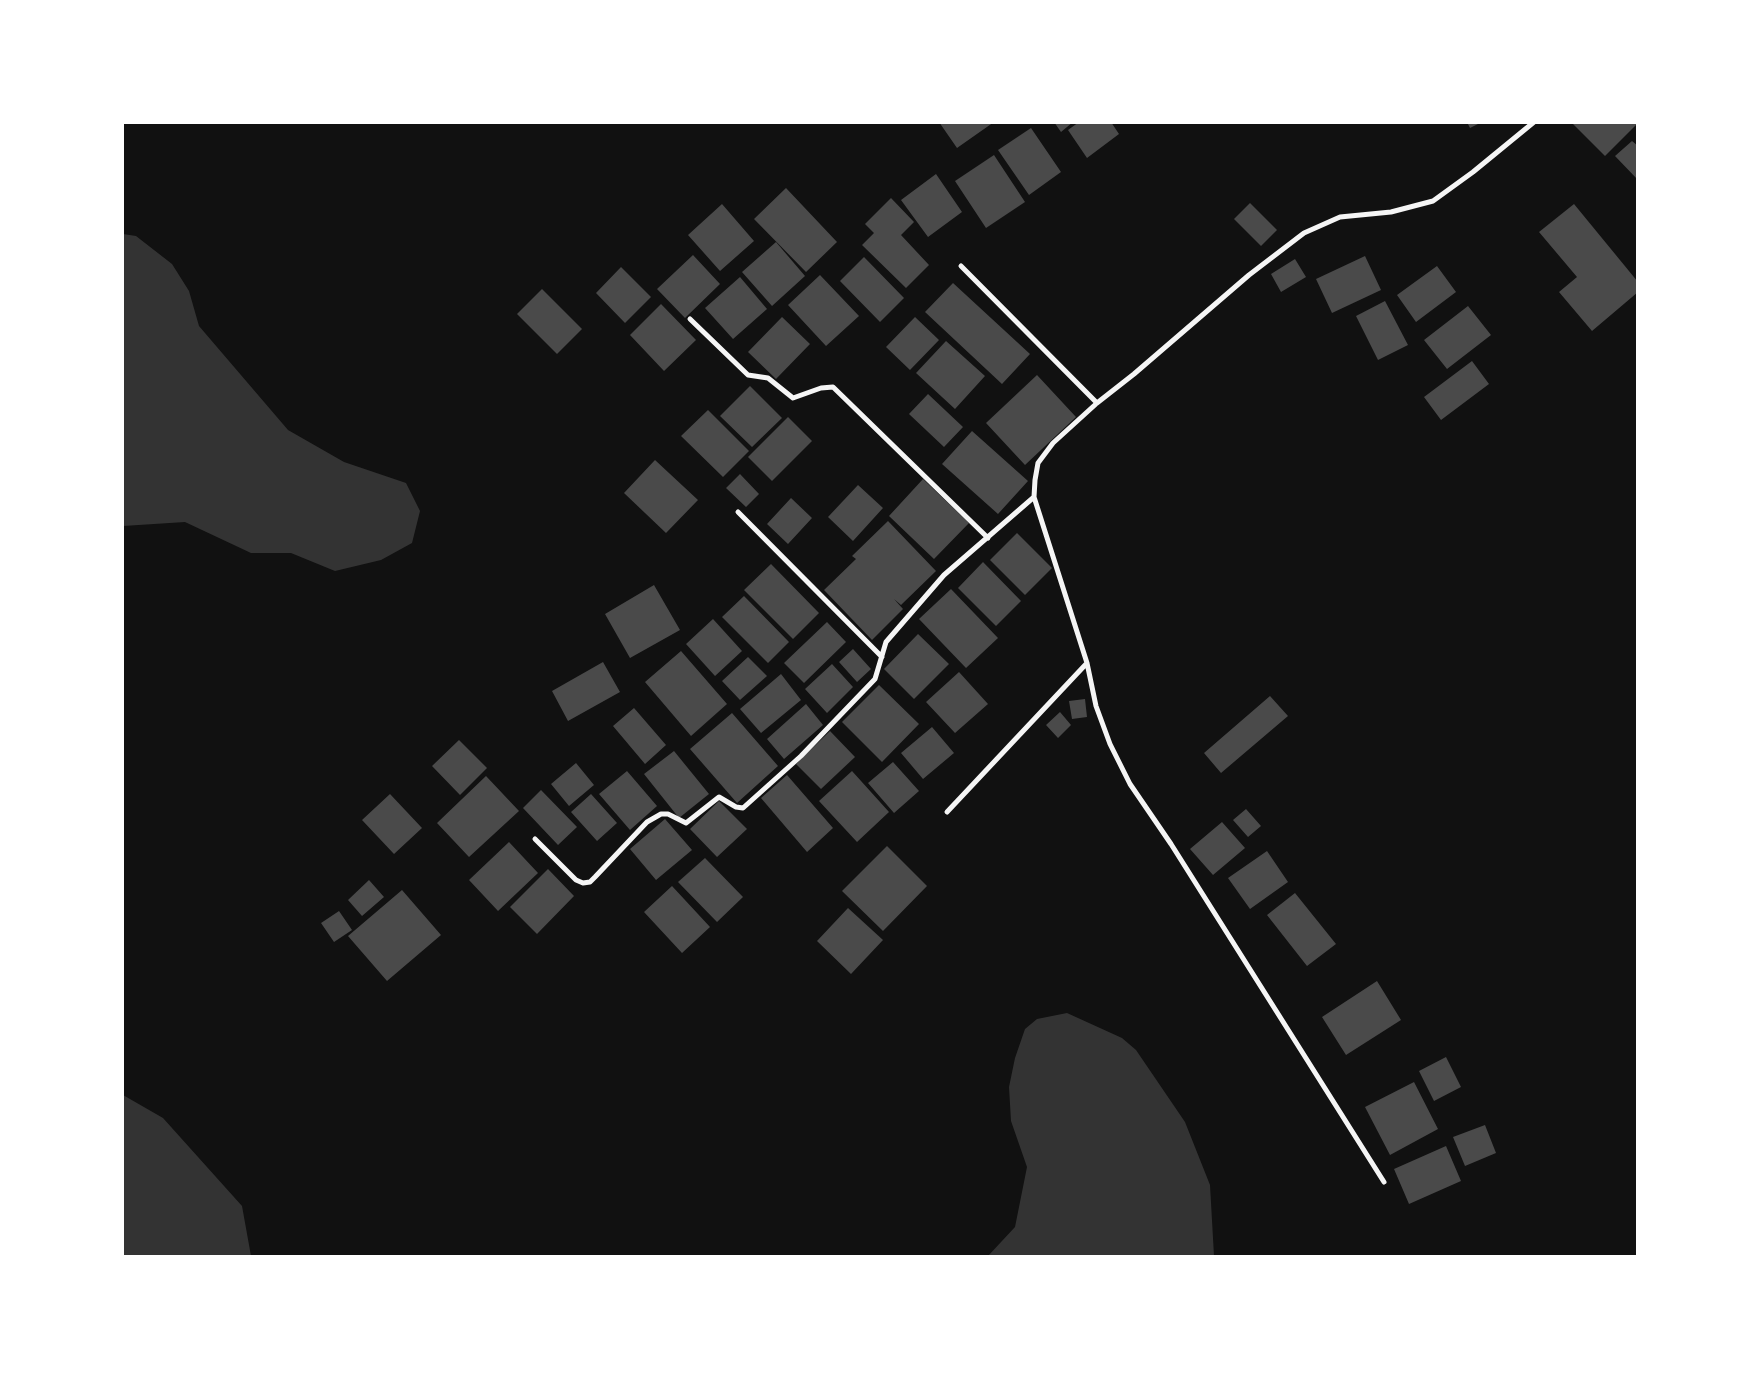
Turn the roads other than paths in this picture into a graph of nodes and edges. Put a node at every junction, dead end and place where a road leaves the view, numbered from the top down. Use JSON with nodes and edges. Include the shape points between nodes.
{"nodes":[{"id":1,"x":1534,"y":122,"type":"edge"},
{"id":2,"x":961,"y":266,"type":"dead end"},
{"id":3,"x":690,"y":319,"type":"dead end"},
{"id":4,"x":1097,"y":403,"type":"junction"},
{"id":5,"x":1034,"y":497,"type":"junction"},
{"id":6,"x":738,"y":512,"type":"dead end"},
{"id":7,"x":988,"y":538,"type":"junction"},
{"id":8,"x":882,"y":657,"type":"junction"},
{"id":9,"x":1087,"y":663,"type":"junction"},
{"id":10,"x":947,"y":812,"type":"dead end"},
{"id":11,"x":535,"y":839,"type":"dead end"},
{"id":12,"x":1384,"y":1182,"type":"dead end"}],
"edges":[{"from":1,"to":4,"type":"street","via":[[1433,201],[1391,212],[1340,217],[1304,233]]},
{"from":2,"to":4,"type":"street"},
{"from":3,"to":7,"type":"street","via":[[748,375],[768,378],[793,398],[833,387]]},
{"from":4,"to":5,"type":"street","via":[[1038,463]]},
{"from":5,"to":7,"type":"street"},
{"from":5,"to":9,"type":"street"},
{"from":6,"to":8,"type":"street"},
{"from":7,"to":8,"type":"street","via":[[944,575],[886,642]]},
{"from":8,"to":11,"type":"street","via":[[875,679],[801,756],[743,808],[719,797],[686,823],[661,814],[647,822],[590,882],[576,880]]},
{"from":9,"to":10,"type":"street"},
{"from":9,"to":12,"type":"street","via":[[1096,706],[1130,784]]}]}
